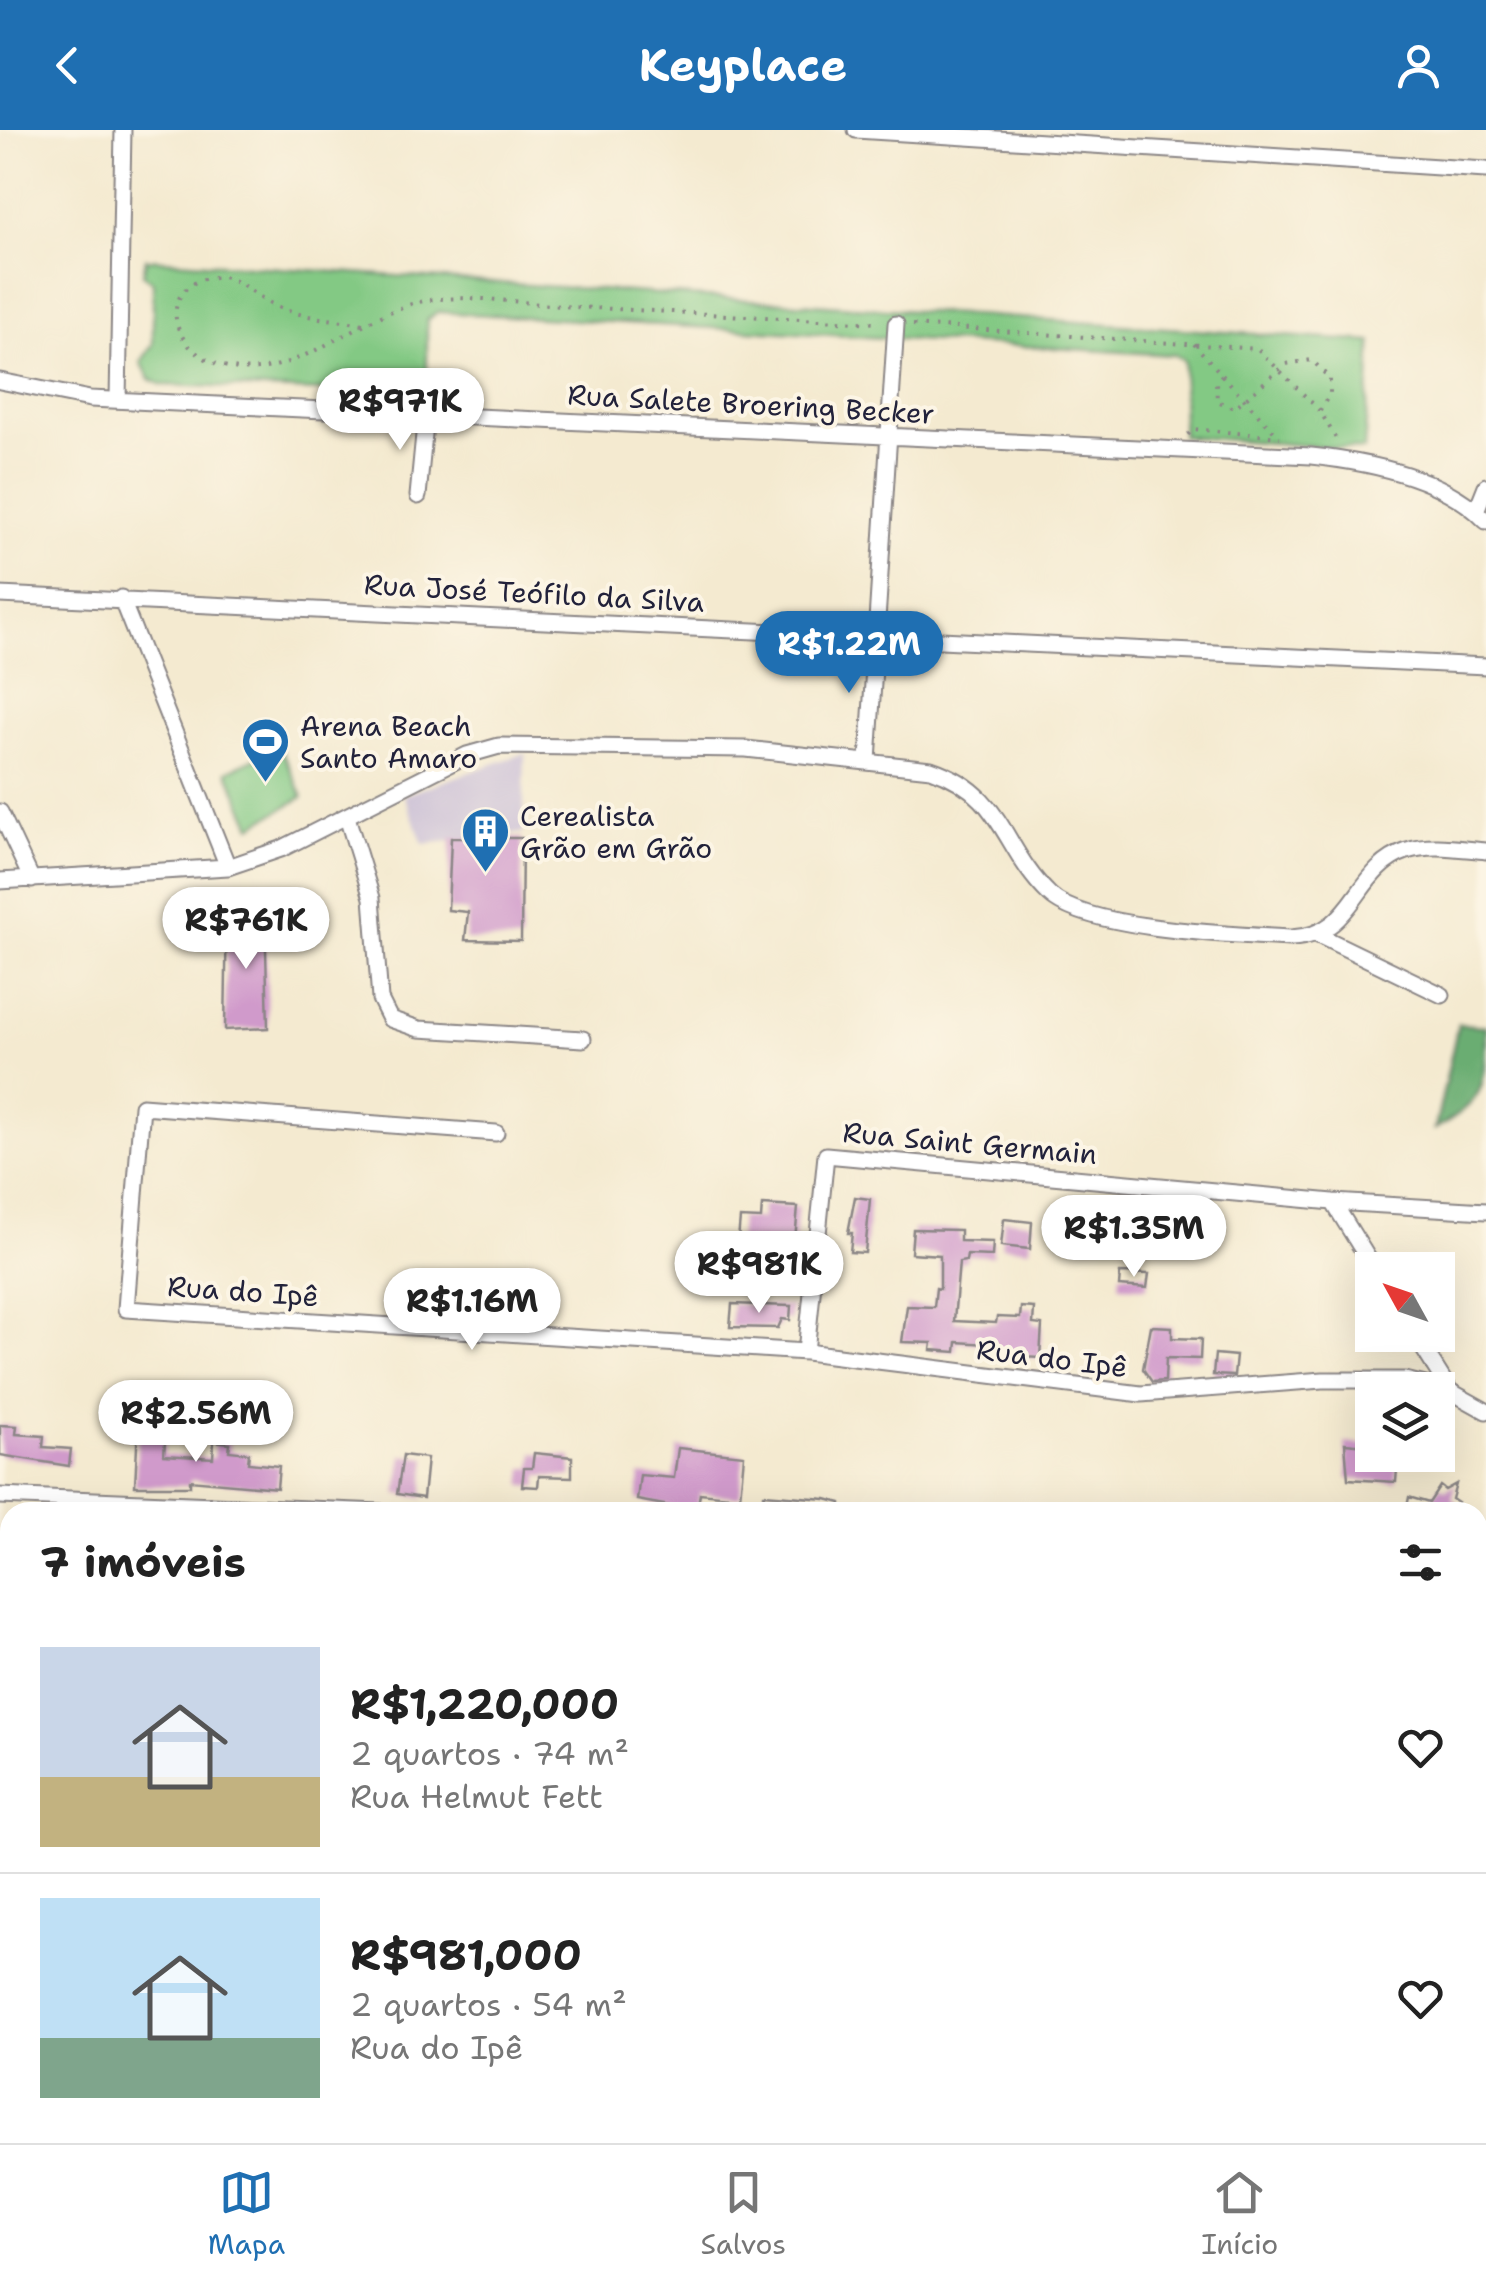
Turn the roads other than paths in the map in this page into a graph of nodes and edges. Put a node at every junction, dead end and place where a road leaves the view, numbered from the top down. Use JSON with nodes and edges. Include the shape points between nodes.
{"nodes":[{"id":1,"x":124,"y":130,"type":"edge"},
{"id":2,"x":856,"y":130,"type":"edge"},
{"id":3,"x":1486,"y":170,"type":"edge"},
{"id":4,"x":896,"y":324,"type":"road end"},
{"id":5,"x":0,"y":381,"type":"edge"},
{"id":6,"x":118,"y":400,"type":"junction"},
{"id":7,"x":426,"y":414,"type":"junction"},
{"id":8,"x":888,"y":434,"type":"junction"},
{"id":9,"x":1486,"y":486,"type":"edge"},
{"id":10,"x":418,"y":496,"type":"dead end"},
{"id":11,"x":1481,"y":516,"type":"edge"},
{"id":12,"x":0,"y":595,"type":"edge"},
{"id":13,"x":121,"y":598,"type":"junction"},
{"id":14,"x":875,"y":635,"type":"junction"},
{"id":15,"x":1486,"y":666,"type":"edge"},
{"id":16,"x":868,"y":761,"type":"junction"},
{"id":17,"x":0,"y":812,"type":"edge"},
{"id":18,"x":347,"y":817,"type":"junction"},
{"id":19,"x":1486,"y":851,"type":"edge"},
{"id":20,"x":228,"y":867,"type":"junction"},
{"id":21,"x":32,"y":880,"type":"junction"},
{"id":22,"x":0,"y":882,"type":"edge"},
{"id":23,"x":1318,"y":935,"type":"junction"},
{"id":24,"x":1442,"y":994,"type":"dead end"},
{"id":25,"x":583,"y":1038,"type":"dead end"},
{"id":26,"x":496,"y":1133,"type":"dead end"},
{"id":27,"x":1333,"y":1202,"type":"junction"},
{"id":28,"x":1486,"y":1211,"type":"edge"},
{"id":29,"x":1364,"y":1252,"type":"edge"},
{"id":30,"x":806,"y":1352,"type":"junction"},
{"id":31,"x":1355,"y":1380,"type":"edge"},
{"id":32,"x":1455,"y":1394,"type":"edge"},
{"id":33,"x":1486,"y":1411,"type":"edge"},
{"id":34,"x":0,"y":1496,"type":"edge"},
{"id":35,"x":39,"y":1498,"type":"junction"},
{"id":36,"x":46,"y":1502,"type":"edge"},
{"id":37,"x":137,"y":1502,"type":"edge"}],
"edges":[{"from":1,"to":6,"type":"street"},
{"from":2,"to":3,"type":"street"},
{"from":4,"to":8,"type":"street"},
{"from":5,"to":6,"type":"street","name":"Rua Salete Broering Becker","via":[[59,396]]},
{"from":6,"to":7,"type":"street","name":"Rua Salete Broering Becker"},
{"from":7,"to":8,"type":"street","name":"Rua Salete Broering Becker"},
{"from":7,"to":10,"type":"street"},
{"from":8,"to":11,"type":"street","name":"Rua Salete Broering Becker","via":[[1342,459],[1414,478]]},
{"from":8,"to":14,"type":"street"},
{"from":9,"to":11,"type":"street"},
{"from":12,"to":13,"type":"street","name":"Rua José Teófilo da Silva"},
{"from":13,"to":14,"type":"street","name":"Rua José Teófilo da Silva"},
{"from":13,"to":20,"type":"street"},
{"from":14,"to":15,"type":"street","name":"Rua José Teófilo da Silva"},
{"from":14,"to":16,"type":"street"},
{"from":16,"to":18,"type":"street","via":[[746,749],[499,746],[456,759]]},
{"from":16,"to":23,"type":"street","via":[[932,770],[972,789],[993,808],[1052,898],[1076,910],[1140,924]]},
{"from":17,"to":21,"type":"street"},
{"from":18,"to":20,"type":"street"},
{"from":18,"to":25,"type":"street","via":[[372,898],[380,999],[390,1018],[419,1029]]},
{"from":19,"to":23,"type":"street","via":[[1401,853],[1375,871],[1342,917]]},
{"from":20,"to":21,"type":"street"},
{"from":21,"to":22,"type":"street"},
{"from":23,"to":24,"type":"street"},
{"from":26,"to":30,"type":"street","name":"Rua do Ipê","via":[[142,1106],[126,1309]]},
{"from":27,"to":28,"type":"street","name":"Rua Saint Germain"},
{"from":27,"to":29,"type":"street"},
{"from":27,"to":30,"type":"street","name":"Rua Saint Germain","via":[[826,1156]]},
{"from":30,"to":31,"type":"street","name":"Rua do Ipê","via":[[1141,1394]]},
{"from":32,"to":33,"type":"street"},
{"from":34,"to":35,"type":"street"},
{"from":35,"to":36,"type":"street"},
{"from":35,"to":37,"type":"street"}]}
